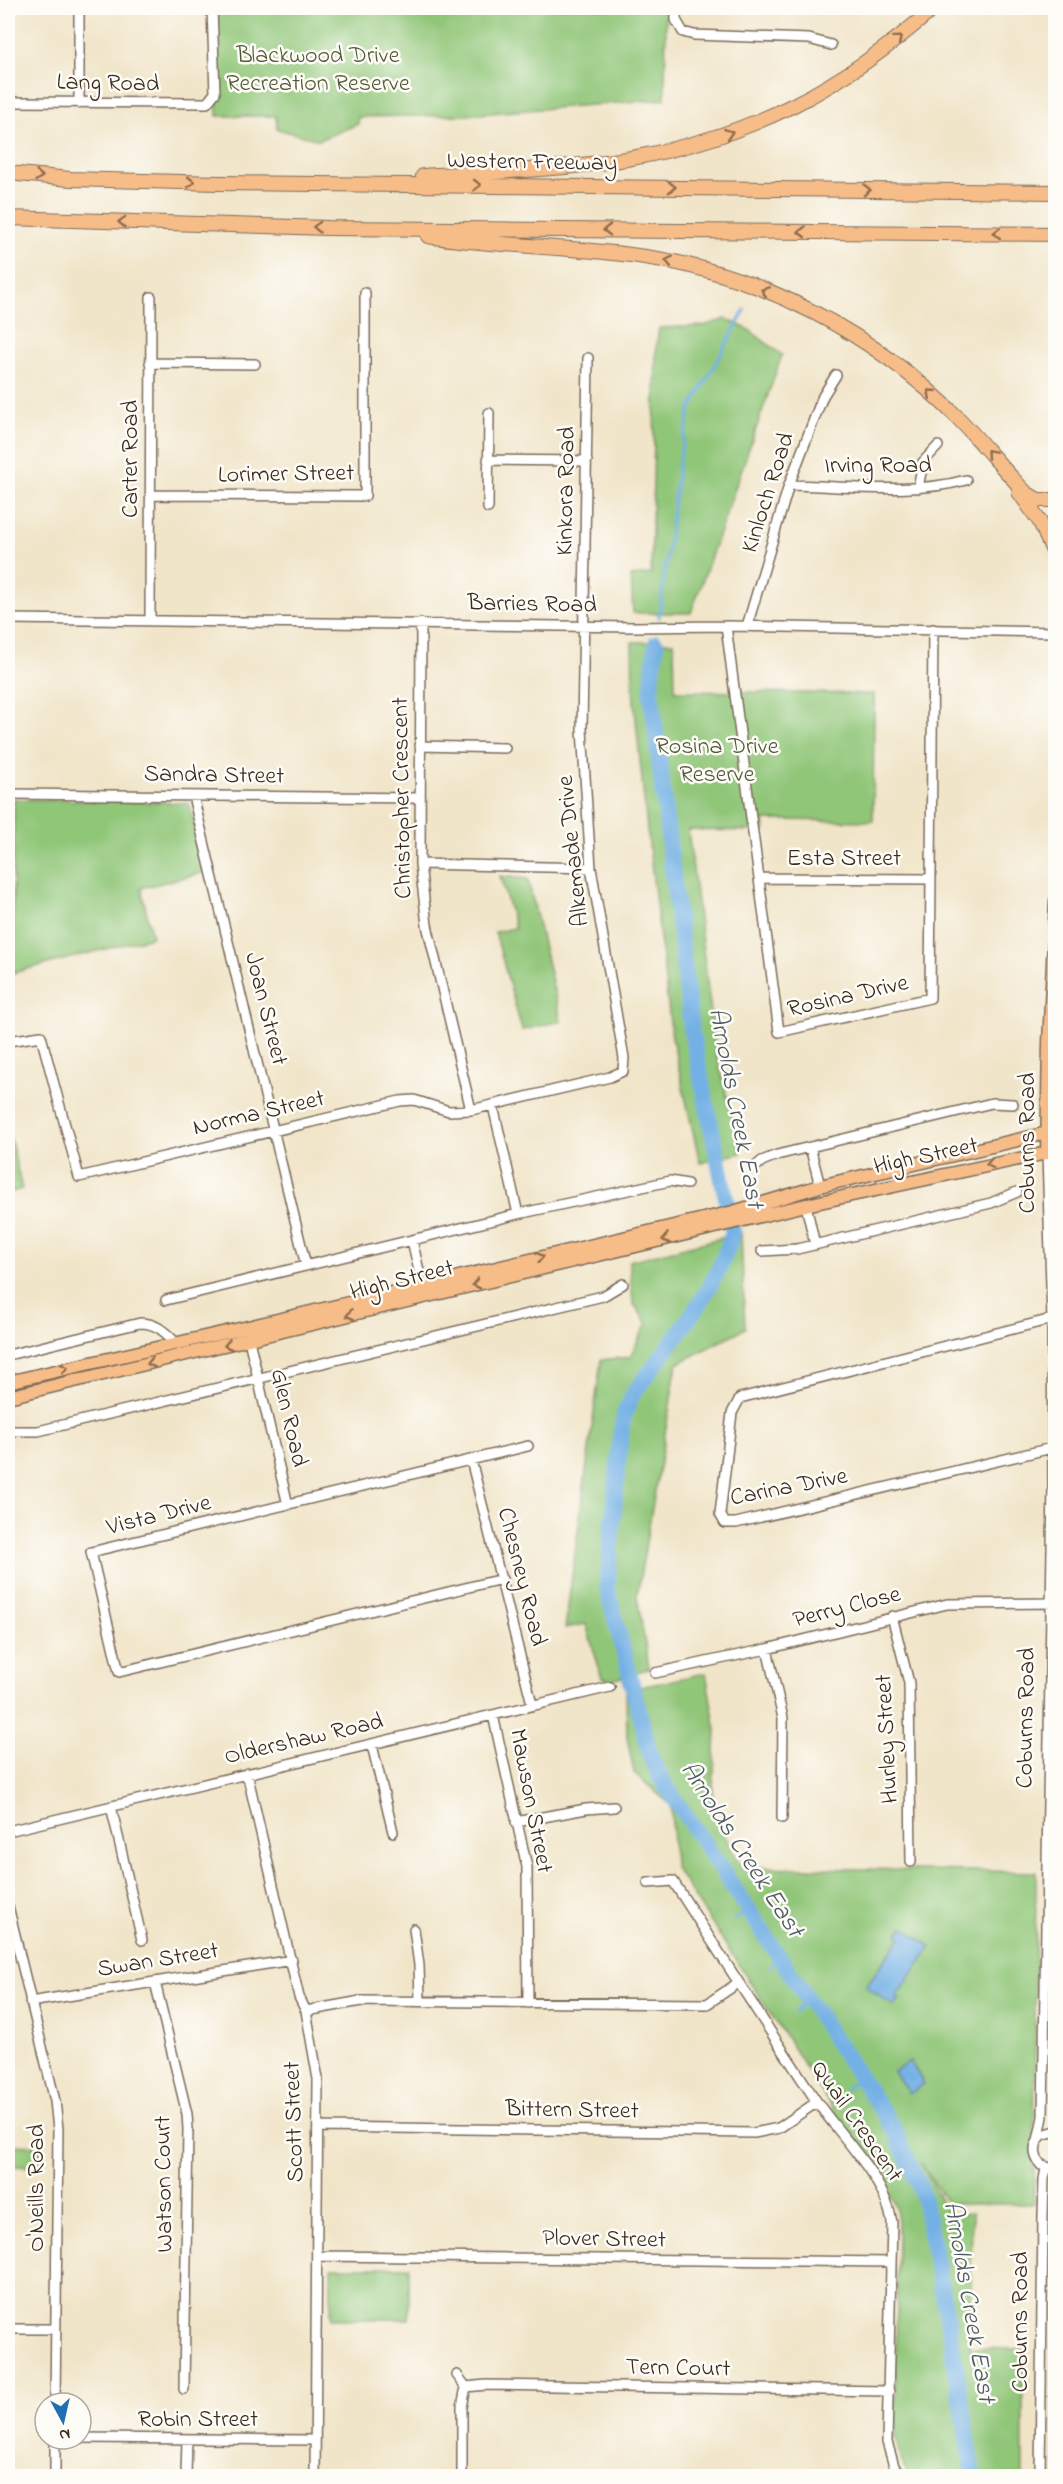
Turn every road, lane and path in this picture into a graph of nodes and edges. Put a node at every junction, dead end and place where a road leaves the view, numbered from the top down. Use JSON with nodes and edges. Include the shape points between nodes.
{"nodes":[{"id":1,"x":79,"y":8,"type":"edge"},
{"id":2,"x":212,"y":8,"type":"edge"},
{"id":3,"x":676,"y":8,"type":"edge"},
{"id":4,"x":934,"y":8,"type":"edge"},
{"id":5,"x":831,"y":45,"type":"dead end"},
{"id":6,"x":8,"y":102,"type":"edge"},
{"id":7,"x":79,"y":103,"type":"junction"},
{"id":8,"x":8,"y":174,"type":"edge"},
{"id":9,"x":314,"y":183,"type":"junction"},
{"id":10,"x":1056,"y":192,"type":"edge"},
{"id":11,"x":8,"y":218,"type":"edge"},
{"id":12,"x":375,"y":228,"type":"junction"},
{"id":13,"x":1056,"y":234,"type":"edge"},
{"id":14,"x":365,"y":293,"type":"dead end"},
{"id":15,"x":151,"y":297,"type":"dead end"},
{"id":16,"x":588,"y":358,"type":"dead end"},
{"id":17,"x":150,"y":363,"type":"junction"},
{"id":18,"x":255,"y":364,"type":"dead end"},
{"id":19,"x":836,"y":375,"type":"dead end"},
{"id":20,"x":489,"y":413,"type":"dead end"},
{"id":21,"x":938,"y":446,"type":"dead end"},
{"id":22,"x":488,"y":460,"type":"junction"},
{"id":23,"x":587,"y":461,"type":"junction"},
{"id":24,"x":1007,"y":473,"type":"junction"},
{"id":25,"x":966,"y":480,"type":"dead end"},
{"id":26,"x":789,"y":485,"type":"junction"},
{"id":27,"x":918,"y":488,"type":"junction"},
{"id":28,"x":151,"y":495,"type":"junction"},
{"id":29,"x":1056,"y":500,"type":"edge"},
{"id":30,"x":488,"y":508,"type":"dead end"},
{"id":31,"x":1056,"y":558,"type":"edge"},
{"id":32,"x":8,"y":619,"type":"edge"},
{"id":33,"x":150,"y":621,"type":"junction"},
{"id":34,"x":421,"y":623,"type":"junction"},
{"id":35,"x":585,"y":625,"type":"junction"},
{"id":36,"x":726,"y":626,"type":"junction"},
{"id":37,"x":747,"y":626,"type":"junction"},
{"id":38,"x":933,"y":629,"type":"junction"},
{"id":39,"x":1056,"y":632,"type":"edge"},
{"id":40,"x":420,"y":746,"type":"junction"},
{"id":41,"x":505,"y":748,"type":"dead end"},
{"id":42,"x":8,"y":794,"type":"edge"},
{"id":43,"x":193,"y":796,"type":"junction"},
{"id":44,"x":420,"y":798,"type":"junction"},
{"id":45,"x":420,"y":864,"type":"junction"},
{"id":46,"x":591,"y":868,"type":"junction"},
{"id":47,"x":759,"y":878,"type":"junction"},
{"id":48,"x":929,"y":879,"type":"junction"},
{"id":49,"x":1056,"y":901,"type":"edge"},
{"id":50,"x":8,"y":1041,"type":"edge"},
{"id":51,"x":623,"y":1071,"type":"joint"},
{"id":52,"x":1013,"y":1104,"type":"dead end"},
{"id":53,"x":493,"y":1106,"type":"junction"},
{"id":54,"x":471,"y":1110,"type":"junction"},
{"id":55,"x":274,"y":1131,"type":"junction"},
{"id":56,"x":1052,"y":1132,"type":"edge"},
{"id":57,"x":810,"y":1147,"type":"junction"},
{"id":58,"x":1051,"y":1152,"type":"edge"},
{"id":59,"x":754,"y":1168,"type":"dead end"},
{"id":60,"x":687,"y":1184,"type":"dead end"},
{"id":61,"x":820,"y":1186,"type":"junction"},
{"id":62,"x":802,"y":1191,"type":"junction"},
{"id":63,"x":1017,"y":1192,"type":"dead end"},
{"id":64,"x":823,"y":1201,"type":"junction"},
{"id":65,"x":806,"y":1205,"type":"junction"},
{"id":66,"x":518,"y":1214,"type":"junction"},
{"id":67,"x":735,"y":1217,"type":"junction"},
{"id":68,"x":412,"y":1240,"type":"junction"},
{"id":69,"x":815,"y":1245,"type":"junction"},
{"id":70,"x":762,"y":1251,"type":"dead end"},
{"id":71,"x":306,"y":1266,"type":"junction"},
{"id":72,"x":623,"y":1284,"type":"dead end"},
{"id":73,"x":425,"y":1290,"type":"junction"},
{"id":74,"x":166,"y":1300,"type":"dead end"},
{"id":75,"x":1052,"y":1319,"type":"junction"},
{"id":76,"x":248,"y":1334,"type":"junction"},
{"id":77,"x":175,"y":1342,"type":"junction"},
{"id":78,"x":8,"y":1355,"type":"edge"},
{"id":79,"x":258,"y":1380,"type":"junction"},
{"id":80,"x":8,"y":1382,"type":"edge"},
{"id":81,"x":8,"y":1397,"type":"edge"},
{"id":82,"x":9,"y":1431,"type":"dead end"},
{"id":83,"x":528,"y":1446,"type":"dead end"},
{"id":84,"x":1052,"y":1448,"type":"junction"},
{"id":85,"x":471,"y":1460,"type":"junction"},
{"id":86,"x":288,"y":1505,"type":"junction"},
{"id":87,"x":501,"y":1579,"type":"junction"},
{"id":88,"x":1053,"y":1603,"type":"edge"},
{"id":89,"x":892,"y":1616,"type":"junction"},
{"id":90,"x":767,"y":1649,"type":"junction"},
{"id":91,"x":655,"y":1673,"type":"dead end"},
{"id":92,"x":610,"y":1687,"type":"dead end"},
{"id":93,"x":532,"y":1704,"type":"junction"},
{"id":94,"x":493,"y":1714,"type":"junction"},
{"id":95,"x":372,"y":1745,"type":"junction"},
{"id":96,"x":247,"y":1773,"type":"junction"},
{"id":97,"x":111,"y":1806,"type":"junction"},
{"id":98,"x":614,"y":1807,"type":"dead end"},
{"id":99,"x":782,"y":1818,"type":"dead end"},
{"id":100,"x":516,"y":1822,"type":"junction"},
{"id":101,"x":8,"y":1831,"type":"edge"},
{"id":102,"x":393,"y":1832,"type":"dead end"},
{"id":103,"x":911,"y":1862,"type":"dead end"},
{"id":104,"x":648,"y":1883,"type":"dead end"},
{"id":105,"x":1050,"y":1902,"type":"edge"},
{"id":106,"x":8,"y":1906,"type":"edge"},
{"id":107,"x":414,"y":1929,"type":"dead end"},
{"id":108,"x":142,"y":1940,"type":"dead end"},
{"id":109,"x":292,"y":1960,"type":"junction"},
{"id":110,"x":155,"y":1982,"type":"junction"},
{"id":111,"x":738,"y":1983,"type":"junction"},
{"id":112,"x":420,"y":2001,"type":"junction"},
{"id":113,"x":30,"y":2002,"type":"junction"},
{"id":114,"x":528,"y":2003,"type":"junction"},
{"id":115,"x":306,"y":2011,"type":"junction"},
{"id":116,"x":817,"y":2102,"type":"junction"},
{"id":117,"x":319,"y":2127,"type":"junction"},
{"id":118,"x":1056,"y":2131,"type":"edge"},
{"id":119,"x":1038,"y":2140,"type":"junction"},
{"id":120,"x":1051,"y":2170,"type":"edge"},
{"id":121,"x":317,"y":2256,"type":"junction"},
{"id":122,"x":890,"y":2262,"type":"junction"},
{"id":123,"x":8,"y":2329,"type":"edge"},
{"id":124,"x":56,"y":2329,"type":"junction"},
{"id":125,"x":457,"y":2375,"type":"dead end"},
{"id":126,"x":466,"y":2387,"type":"junction"},
{"id":127,"x":184,"y":2389,"type":"dead end"},
{"id":128,"x":56,"y":2391,"type":"edge"},
{"id":129,"x":889,"y":2391,"type":"junction"},
{"id":130,"x":93,"y":2438,"type":"edge"},
{"id":131,"x":187,"y":2439,"type":"junction"},
{"id":132,"x":314,"y":2440,"type":"junction"},
{"id":133,"x":55,"y":2451,"type":"edge"},
{"id":134,"x":55,"y":2476,"type":"edge"},
{"id":135,"x":186,"y":2476,"type":"edge"},
{"id":136,"x":315,"y":2476,"type":"edge"},
{"id":137,"x":462,"y":2476,"type":"edge"},
{"id":138,"x":900,"y":2476,"type":"edge"},
{"id":139,"x":1040,"y":2476,"type":"edge"}],
"edges":[{"from":1,"to":7,"type":"street"},
{"from":2,"to":7,"type":"street","name":"Lang Road","via":[[215,93],[207,103]]},
{"from":3,"to":5,"type":"street","via":[[676,20],[683,32],[694,35],[809,39]]},
{"from":9,"to":4,"type":"highway","one_way":true,"via":[[572,166],[693,144],[768,118],[814,95],[878,55]]},
{"from":6,"to":7,"type":"street","name":"Lang Road"},
{"from":8,"to":9,"type":"highway","name":"Western Freeway","one_way":true,"via":[[70,179]]},
{"from":9,"to":10,"type":"highway","name":"Western Freeway","one_way":true},
{"from":12,"to":11,"type":"highway","one_way":true},
{"from":13,"to":12,"type":"highway","one_way":true},
{"from":24,"to":12,"type":"highway","one_way":true,"via":[[959,418],[914,378],[843,329],[763,290],[691,266],[647,257]]},
{"from":14,"to":28,"type":"street","name":"Lorimer Street","via":[[365,496]]},
{"from":15,"to":17,"type":"street","name":"Carter Road"},
{"from":16,"to":23,"type":"street","name":"Kinkora Road"},
{"from":17,"to":18,"type":"street"},
{"from":17,"to":28,"type":"street","name":"Carter Road"},
{"from":19,"to":26,"type":"street","name":"Kinloch Road","via":[[823,396]]},
{"from":20,"to":22,"type":"street"},
{"from":21,"to":27,"type":"street","via":[[923,462]]},
{"from":22,"to":23,"type":"street"},
{"from":22,"to":30,"type":"street"},
{"from":23,"to":35,"type":"street","name":"Kinkora Road"},
{"from":24,"to":29,"type":"highway","via":[[1032,497]]},
{"from":24,"to":31,"type":"highway","via":[[1040,522]]},
{"from":25,"to":27,"type":"street","name":"Irving Road"},
{"from":26,"to":27,"type":"street","name":"Irving Road"},
{"from":26,"to":37,"type":"street","name":"Kinloch Road"},
{"from":28,"to":33,"type":"street","name":"Carter Road"},
{"from":32,"to":33,"type":"street","name":"Barries Road"},
{"from":33,"to":34,"type":"street","name":"Barries Road"},
{"from":34,"to":35,"type":"street","name":"Barries Road"},
{"from":34,"to":40,"type":"street","name":"Christopher Crescent"},
{"from":35,"to":36,"type":"street","name":"Barries Road"},
{"from":35,"to":46,"type":"street","name":"Alkemade Drive","via":[[582,730]]},
{"from":36,"to":37,"type":"street","name":"Barries Road"},
{"from":36,"to":47,"type":"street","name":"Rosina Drive"},
{"from":37,"to":38,"type":"street","name":"Barries Road"},
{"from":38,"to":39,"type":"street","name":"Barries Road"},
{"from":38,"to":48,"type":"street","name":"Rosina Drive"},
{"from":40,"to":41,"type":"street"},
{"from":40,"to":44,"type":"street","name":"Christopher Crescent"},
{"from":42,"to":43,"type":"street","name":"Sandra Street"},
{"from":43,"to":44,"type":"street","name":"Sandra Street"},
{"from":43,"to":55,"type":"street","name":"Joan Street"},
{"from":44,"to":45,"type":"street","name":"Christopher Crescent"},
{"from":45,"to":46,"type":"street"},
{"from":45,"to":54,"type":"street","name":"Christopher Crescent","via":[[427,924]]},
{"from":46,"to":51,"type":"street","name":"Alkemade Drive","via":[[624,1058]]},
{"from":47,"to":48,"type":"street","name":"Esta Street"},
{"from":47,"to":48,"type":"street","name":"Rosina Drive","via":[[779,1032],[930,998]]},
{"from":49,"to":56,"type":"main road","name":"Coburns Road","via":[[1049,1043]]},
{"from":50,"to":55,"type":"street","name":"Norma Street","via":[[41,1036],[79,1176]]},
{"from":51,"to":53,"type":"street","name":"Norma Street"},
{"from":52,"to":57,"type":"street","name":"High Street","via":[[992,1103]]},
{"from":53,"to":54,"type":"street","name":"Norma Street"},
{"from":53,"to":66,"type":"street"},
{"from":54,"to":55,"type":"street","name":"Norma Street","via":[[400,1101]]},
{"from":55,"to":71,"type":"street","name":"Joan Street"},
{"from":56,"to":58,"type":"main road","name":"Coburns Road"},
{"from":56,"to":61,"type":"main road","name":"High Street"},
{"from":57,"to":59,"type":"street","name":"High Street","via":[[768,1158]]},
{"from":57,"to":61,"type":"street"},
{"from":58,"to":64,"type":"main road","name":"High Street","one_way":true},
{"from":58,"to":75,"type":"street","name":"Coburns Road"},
{"from":60,"to":66,"type":"street","name":"High Street","via":[[670,1181]]},
{"from":61,"to":62,"type":"main road","name":"High Street"},
{"from":61,"to":64,"type":"main road"},
{"from":62,"to":65,"type":"main road"},
{"from":62,"to":67,"type":"main road","name":"High Street"},
{"from":63,"to":69,"type":"street","via":[[991,1203]]},
{"from":64,"to":65,"type":"main road","name":"High Street"},
{"from":65,"to":67,"type":"main road","name":"High Street"},
{"from":65,"to":69,"type":"street"},
{"from":66,"to":68,"type":"street","name":"High Street"},
{"from":67,"to":73,"type":"main road","name":"High Street"},
{"from":68,"to":71,"type":"street","name":"High Street"},
{"from":68,"to":73,"type":"street","name":"High Street"},
{"from":69,"to":70,"type":"street"},
{"from":71,"to":74,"type":"street","name":"High Street"},
{"from":72,"to":79,"type":"street","via":[[603,1296]]},
{"from":73,"to":76,"type":"main road","name":"High Street"},
{"from":75,"to":84,"type":"street","name":"Coburns Road"},
{"from":75,"to":84,"type":"street","name":"Carina Drive","via":[[740,1398],[732,1413],[720,1514],[725,1523],[736,1523]]},
{"from":76,"to":77,"type":"main road","name":"High Street"},
{"from":76,"to":79,"type":"street","name":"Glen Road"},
{"from":76,"to":81,"type":"main road","name":"High Street","one_way":true},
{"from":77,"to":78,"type":"street","via":[[163,1329],[140,1323]]},
{"from":80,"to":77,"type":"main road","name":"High Street","one_way":true},
{"from":79,"to":82,"type":"street","via":[[38,1431]]},
{"from":79,"to":86,"type":"street","name":"Glen Road"},
{"from":83,"to":85,"type":"street","name":"Vista Drive"},
{"from":84,"to":88,"type":"street","name":"Coburns Road"},
{"from":85,"to":86,"type":"street","name":"Vista Drive"},
{"from":85,"to":87,"type":"street","name":"Chesney Road"},
{"from":86,"to":87,"type":"street","name":"Vista Drive","via":[[91,1552],[119,1672]]},
{"from":87,"to":93,"type":"street","name":"Chesney Road"},
{"from":88,"to":89,"type":"street","name":"Perry Close","via":[[961,1602]]},
{"from":88,"to":105,"type":"street","name":"Coburns Road"},
{"from":89,"to":90,"type":"street","name":"Perry Close"},
{"from":89,"to":103,"type":"street","name":"Hurley Street","via":[[909,1683]]},
{"from":90,"to":91,"type":"street","name":"Perry Close"},
{"from":90,"to":99,"type":"street","via":[[783,1718]]},
{"from":92,"to":93,"type":"street","name":"Oldershaw Road"},
{"from":93,"to":94,"type":"street","name":"Oldershaw Road"},
{"from":94,"to":95,"type":"street","name":"Oldershaw Road"},
{"from":94,"to":100,"type":"street","name":"Mawson Street"},
{"from":95,"to":96,"type":"street","name":"Oldershaw Road"},
{"from":95,"to":102,"type":"street"},
{"from":96,"to":97,"type":"street","name":"Oldershaw Road"},
{"from":96,"to":109,"type":"street","name":"Scott Street"},
{"from":97,"to":101,"type":"street","name":"Oldershaw Road"},
{"from":97,"to":108,"type":"street"},
{"from":98,"to":100,"type":"street"},
{"from":100,"to":114,"type":"street","name":"Mawson Street","via":[[527,1867]]},
{"from":104,"to":111,"type":"street","name":"Quail Crescent","via":[[673,1881]]},
{"from":105,"to":119,"type":"street","name":"Coburns Road","via":[[1043,2117]]},
{"from":106,"to":113,"type":"street","name":"O'Neills Road"},
{"from":107,"to":112,"type":"street"},
{"from":109,"to":110,"type":"street","name":"Swan Street"},
{"from":109,"to":115,"type":"street","name":"Scott Street"},
{"from":110,"to":113,"type":"street","name":"Swan Street"},
{"from":110,"to":127,"type":"street","name":"Watson Court","via":[[188,2129]]},
{"from":111,"to":114,"type":"street","via":[[707,2004]]},
{"from":111,"to":116,"type":"street","name":"Quail Crescent"},
{"from":112,"to":114,"type":"street"},
{"from":112,"to":115,"type":"street","via":[[361,2001]]},
{"from":113,"to":124,"type":"street","name":"O'Neills Road","via":[[55,2101],[58,2129]]},
{"from":115,"to":117,"type":"street","name":"Scott Street","via":[[318,2079]]},
{"from":116,"to":117,"type":"street","name":"Bittern Street","via":[[780,2128],[754,2133]]},
{"from":116,"to":122,"type":"street","name":"Quail Crescent","via":[[889,2203]]},
{"from":117,"to":121,"type":"street","name":"Scott Street"},
{"from":118,"to":119,"type":"street"},
{"from":119,"to":120,"type":"street","via":[[1036,2160]]},
{"from":120,"to":139,"type":"street","name":"Coburns Road","via":[[1044,2179]]},
{"from":121,"to":122,"type":"street","name":"Plover Street"},
{"from":121,"to":132,"type":"street","name":"Scott Street"},
{"from":122,"to":129,"type":"street","name":"Quail Crescent"},
{"from":123,"to":124,"type":"street"},
{"from":124,"to":128,"type":"street","name":"O'Neills Road"},
{"from":125,"to":126,"type":"street"},
{"from":126,"to":129,"type":"street","name":"Tern Court"},
{"from":126,"to":137,"type":"street","via":[[462,2407]]},
{"from":129,"to":138,"type":"street","name":"Quail Crescent","via":[[887,2442]]},
{"from":130,"to":131,"type":"street","name":"Robin Street"},
{"from":131,"to":132,"type":"street","name":"Robin Street"},
{"from":131,"to":135,"type":"street"},
{"from":132,"to":136,"type":"street","name":"Scott Street"},
{"from":133,"to":134,"type":"street"}]}
